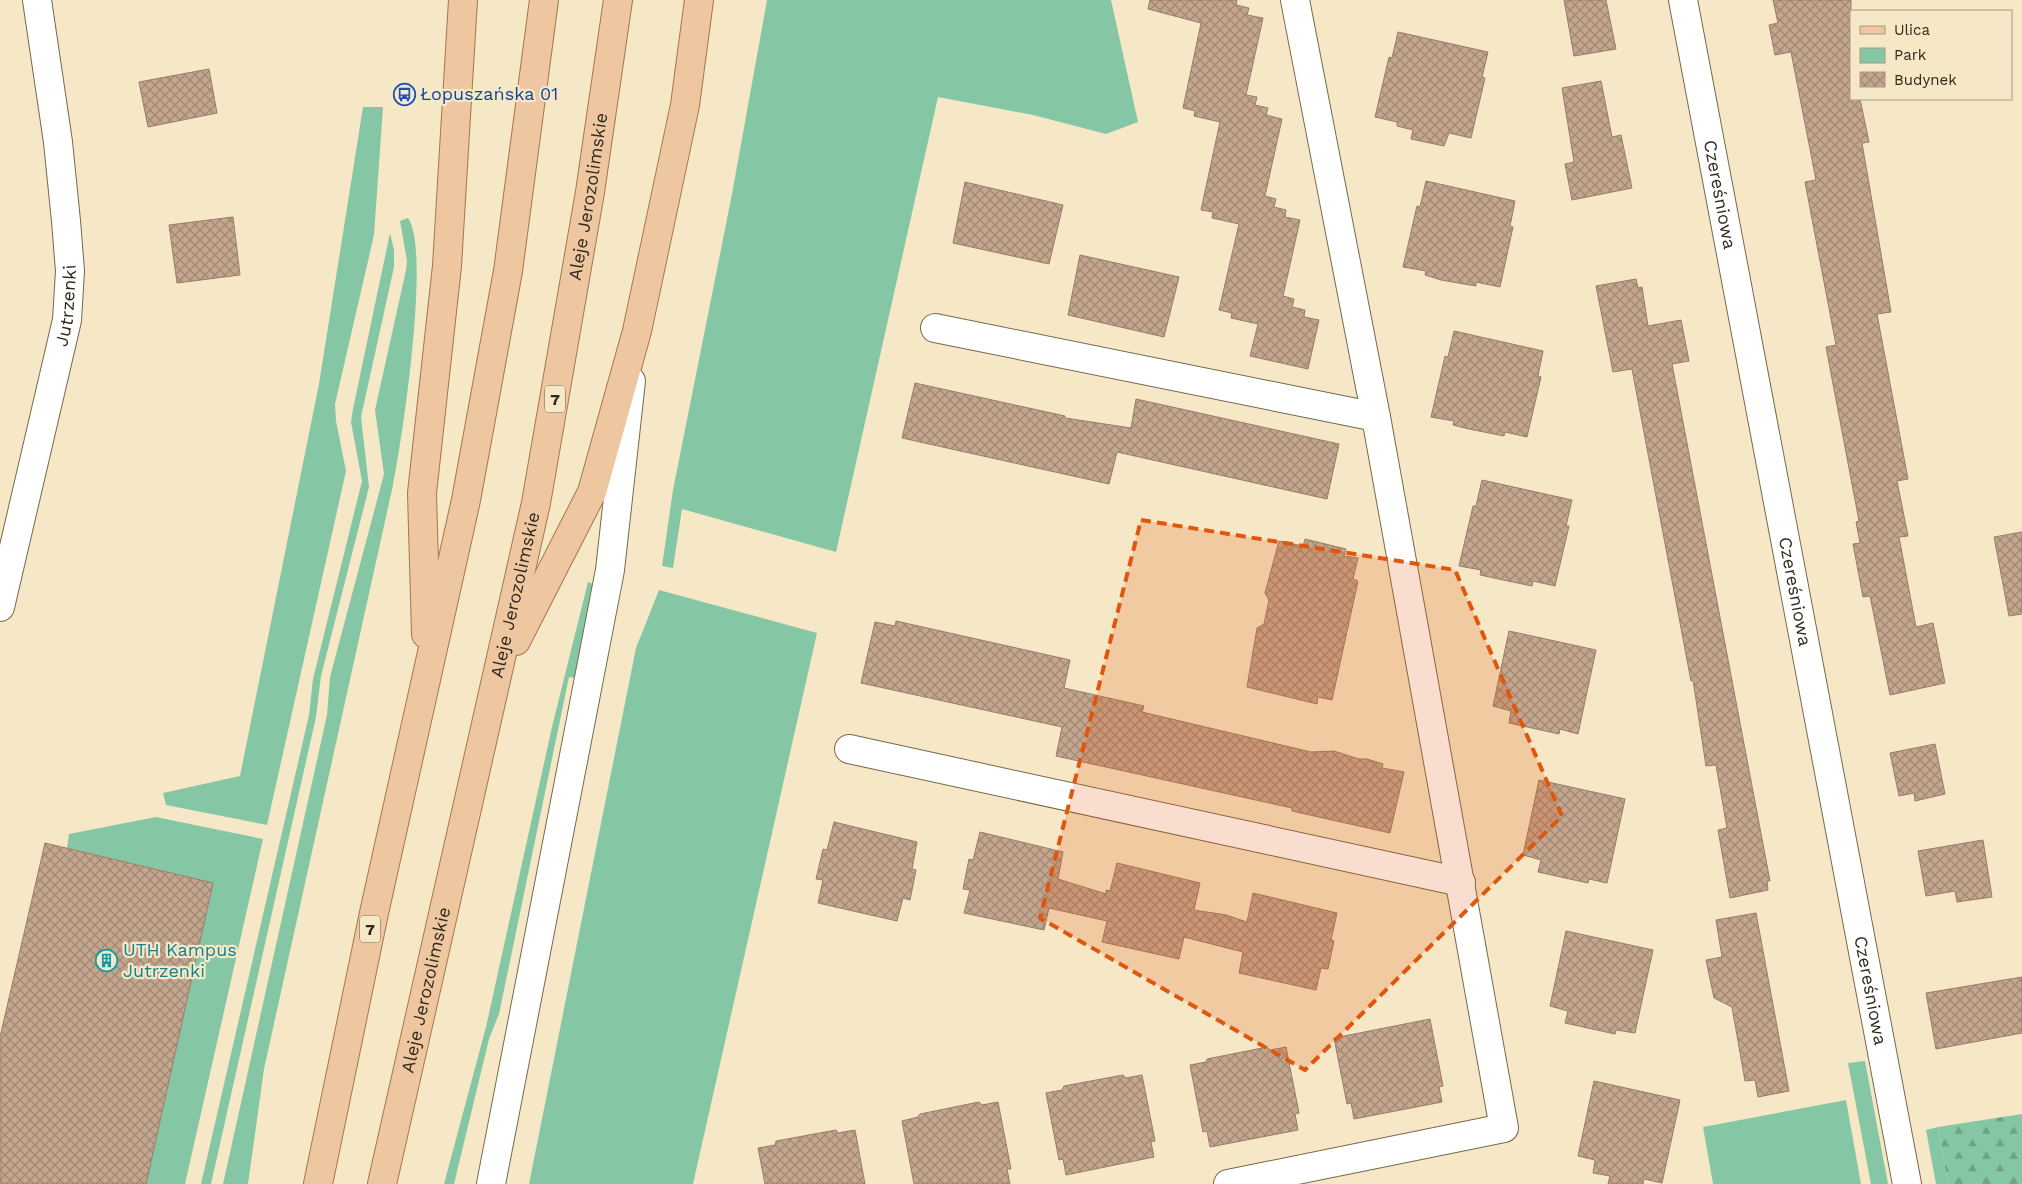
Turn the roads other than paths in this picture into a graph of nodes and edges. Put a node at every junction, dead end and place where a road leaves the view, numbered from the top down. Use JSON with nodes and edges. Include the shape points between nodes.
{"nodes":[{"id":1,"x":37,"y":0,"type":"edge"},
{"id":2,"x":464,"y":0,"type":"edge"},
{"id":3,"x":544,"y":0,"type":"edge"},
{"id":4,"x":618,"y":0,"type":"edge"},
{"id":5,"x":699,"y":0,"type":"edge"},
{"id":6,"x":1295,"y":0,"type":"edge"},
{"id":7,"x":1683,"y":0,"type":"edge"},
{"id":8,"x":935,"y":328,"type":"dead end"},
{"id":9,"x":637,"y":332,"type":"junction"},
{"id":10,"x":1376,"y":417,"type":"junction"},
{"id":11,"x":0,"y":607,"type":"edge"},
{"id":12,"x":427,"y":676,"type":"junction"},
{"id":13,"x":498,"y":678,"type":"junction"},
{"id":14,"x":849,"y":749,"type":"dead end"},
{"id":15,"x":1461,"y":882,"type":"junction"},
{"id":16,"x":318,"y":1184,"type":"edge"},
{"id":17,"x":382,"y":1184,"type":"edge"},
{"id":18,"x":491,"y":1184,"type":"edge"},
{"id":19,"x":1228,"y":1184,"type":"edge"},
{"id":20,"x":1906,"y":1184,"type":"edge"}],
"edges":[{"from":1,"to":11,"type":"street","name":"Jutrzenki","via":[[58,142],[70,271],[66,320]]},
{"from":2,"to":12,"type":"main road","via":[[447,266],[422,493]]},
{"from":3,"to":12,"type":"main road","number":"7","via":[[508,272],[466,500]]},
{"from":4,"to":13,"type":"main road","name":"Aleje Jerozolimskie","number":"7","via":[[590,192],[536,503]]},
{"from":5,"to":9,"type":"main road","via":[[685,105]]},
{"from":6,"to":10,"type":"street"},
{"from":7,"to":20,"type":"street","name":"Czereśniowa"},
{"from":8,"to":10,"type":"street"},
{"from":9,"to":13,"type":"main road","via":[[592,492]]},
{"from":9,"to":18,"type":"street","via":[[610,570]]},
{"from":10,"to":15,"type":"street"},
{"from":12,"to":16,"type":"main road","number":"7"},
{"from":13,"to":17,"type":"main road","name":"Aleje Jerozolimskie","number":"7"},
{"from":14,"to":15,"type":"street"},
{"from":15,"to":19,"type":"street","via":[[1504,1128]]}]}
